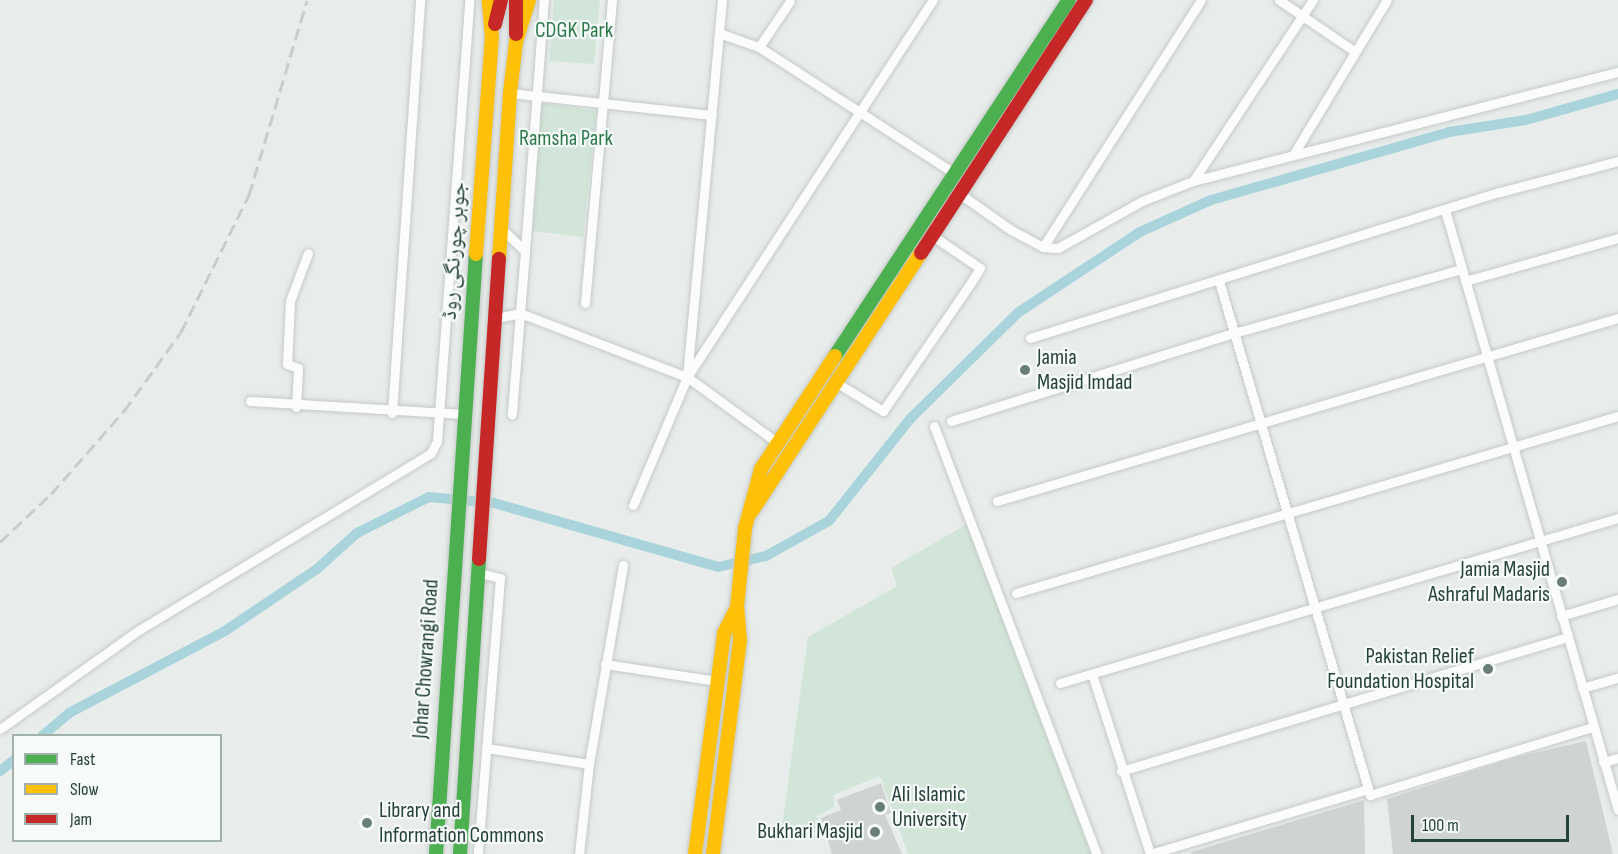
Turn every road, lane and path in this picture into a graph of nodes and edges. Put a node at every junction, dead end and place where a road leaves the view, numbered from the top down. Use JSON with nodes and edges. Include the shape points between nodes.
{"nodes":[{"id":1,"x":420,"y":0,"type":"edge"},
{"id":2,"x":469,"y":0,"type":"edge"},
{"id":3,"x":489,"y":0,"type":"edge"},
{"id":4,"x":501,"y":0,"type":"edge"},
{"id":5,"x":516,"y":0,"type":"edge"},
{"id":6,"x":612,"y":0,"type":"edge"},
{"id":7,"x":722,"y":0,"type":"edge"},
{"id":8,"x":933,"y":0,"type":"edge"},
{"id":9,"x":1070,"y":0,"type":"edge"},
{"id":10,"x":1086,"y":0,"type":"edge"},
{"id":11,"x":1201,"y":0,"type":"edge"},
{"id":12,"x":1279,"y":0,"type":"edge"},
{"id":13,"x":1313,"y":0,"type":"edge"},
{"id":14,"x":1388,"y":0,"type":"edge"},
{"id":15,"x":790,"y":1,"type":"edge"},
{"id":16,"x":529,"y":5,"type":"edge"},
{"id":17,"x":543,"y":5,"type":"edge"},
{"id":18,"x":1303,"y":15,"type":"junction"},
{"id":19,"x":719,"y":33,"type":"junction"},
{"id":20,"x":492,"y":38,"type":"junction"},
{"id":21,"x":516,"y":42,"type":"junction"},
{"id":22,"x":759,"y":47,"type":"junction"},
{"id":23,"x":1354,"y":51,"type":"junction"},
{"id":24,"x":1618,"y":72,"type":"edge"},
{"id":25,"x":510,"y":93,"type":"junction"},
{"id":26,"x":536,"y":95,"type":"junction"},
{"id":27,"x":603,"y":101,"type":"junction"},
{"id":28,"x":859,"y":113,"type":"junction"},
{"id":29,"x":712,"y":115,"type":"junction"},
{"id":30,"x":1293,"y":155,"type":"junction"},
{"id":31,"x":1618,"y":161,"type":"edge"},
{"id":32,"x":954,"y":173,"type":"junction"},
{"id":33,"x":1193,"y":181,"type":"junction"},
{"id":34,"x":960,"y":194,"type":"junction"},
{"id":35,"x":1445,"y":210,"type":"junction"},
{"id":36,"x":501,"y":228,"type":"junction"},
{"id":37,"x":933,"y":236,"type":"junction"},
{"id":38,"x":1618,"y":238,"type":"edge"},
{"id":39,"x":1043,"y":247,"type":"junction"},
{"id":40,"x":525,"y":250,"type":"junction"},
{"id":41,"x":308,"y":253,"type":"dead end"},
{"id":42,"x":1461,"y":269,"type":"junction"},
{"id":43,"x":1219,"y":281,"type":"junction"},
{"id":44,"x":1465,"y":281,"type":"junction"},
{"id":45,"x":585,"y":303,"type":"dead end"},
{"id":46,"x":520,"y":313,"type":"junction"},
{"id":47,"x":497,"y":318,"type":"junction"},
{"id":48,"x":1618,"y":318,"type":"edge"},
{"id":49,"x":1234,"y":333,"type":"junction"},
{"id":50,"x":1030,"y":338,"type":"dead end"},
{"id":51,"x":1486,"y":357,"type":"junction"},
{"id":52,"x":687,"y":377,"type":"junction"},
{"id":53,"x":837,"y":383,"type":"junction"},
{"id":54,"x":250,"y":401,"type":"dead end"},
{"id":55,"x":296,"y":407,"type":"junction"},
{"id":56,"x":392,"y":413,"type":"junction"},
{"id":57,"x":438,"y":414,"type":"junction"},
{"id":58,"x":464,"y":414,"type":"junction"},
{"id":59,"x":513,"y":414,"type":"dead end"},
{"id":60,"x":1618,"y":416,"type":"edge"},
{"id":61,"x":951,"y":421,"type":"dead end"},
{"id":62,"x":1262,"y":424,"type":"junction"},
{"id":63,"x":934,"y":426,"type":"dead end"},
{"id":64,"x":778,"y":442,"type":"junction"},
{"id":65,"x":1512,"y":448,"type":"junction"},
{"id":66,"x":461,"y":467,"type":"joint"},
{"id":67,"x":483,"y":469,"type":"joint"},
{"id":68,"x":997,"y":501,"type":"dead end"},
{"id":69,"x":633,"y":505,"type":"dead end"},
{"id":70,"x":1289,"y":515,"type":"junction"},
{"id":71,"x":1618,"y":518,"type":"edge"},
{"id":72,"x":746,"y":523,"type":"junction"},
{"id":73,"x":1539,"y":542,"type":"junction"},
{"id":74,"x":623,"y":565,"type":"dead end"},
{"id":75,"x":476,"y":572,"type":"junction"},
{"id":76,"x":1016,"y":593,"type":"dead end"},
{"id":77,"x":1618,"y":599,"type":"edge"},
{"id":78,"x":737,"y":607,"type":"junction"},
{"id":79,"x":1315,"y":609,"type":"junction"},
{"id":80,"x":1561,"y":616,"type":"junction"},
{"id":81,"x":1567,"y":637,"type":"junction"},
{"id":82,"x":605,"y":664,"type":"junction"},
{"id":83,"x":1092,"y":674,"type":"junction"},
{"id":84,"x":1618,"y":678,"type":"edge"},
{"id":85,"x":718,"y":681,"type":"junction"},
{"id":86,"x":1060,"y":683,"type":"dead end"},
{"id":87,"x":1582,"y":688,"type":"junction"},
{"id":88,"x":1343,"y":704,"type":"junction"},
{"id":89,"x":1593,"y":727,"type":"junction"},
{"id":90,"x":0,"y":729,"type":"edge"},
{"id":91,"x":486,"y":748,"type":"junction"},
{"id":92,"x":1618,"y":758,"type":"edge"},
{"id":93,"x":1603,"y":762,"type":"junction"},
{"id":94,"x":589,"y":764,"type":"junction"},
{"id":95,"x":1121,"y":771,"type":"junction"},
{"id":96,"x":1368,"y":789,"type":"junction"},
{"id":97,"x":1618,"y":810,"type":"edge"},
{"id":98,"x":436,"y":854,"type":"edge"},
{"id":99,"x":460,"y":854,"type":"edge"},
{"id":100,"x":478,"y":854,"type":"edge"},
{"id":101,"x":579,"y":854,"type":"edge"},
{"id":102,"x":695,"y":854,"type":"edge"},
{"id":103,"x":713,"y":854,"type":"edge"},
{"id":104,"x":1097,"y":854,"type":"edge"}],
"edges":[{"from":1,"to":56,"type":"street"},
{"from":2,"to":57,"type":"street"},
{"from":3,"to":20,"type":"street","name":"جوہر چورنگی روڈ"},
{"from":4,"to":20,"type":"street","name":"جوہر چورنگی روڈ"},
{"from":5,"to":21,"type":"street","name":"جوہر چورنگی روڈ"},
{"from":6,"to":27,"type":"street"},
{"from":7,"to":19,"type":"street"},
{"from":8,"to":28,"type":"street"},
{"from":9,"to":32,"type":"street"},
{"from":10,"to":34,"type":"street"},
{"from":11,"to":39,"type":"street"},
{"from":12,"to":18,"type":"street"},
{"from":13,"to":18,"type":"street"},
{"from":14,"to":23,"type":"street"},
{"from":15,"to":22,"type":"street"},
{"from":16,"to":17,"type":"street"},
{"from":16,"to":21,"type":"street","name":"جوہر چورنگی روڈ"},
{"from":17,"to":26,"type":"street"},
{"from":18,"to":23,"type":"street"},
{"from":18,"to":33,"type":"street"},
{"from":19,"to":22,"type":"street"},
{"from":19,"to":29,"type":"street"},
{"from":20,"to":58,"type":"street","name":"جوہر چورنگی روڈ"},
{"from":21,"to":25,"type":"street","name":"جوہر چورنگی روڈ"},
{"from":22,"to":28,"type":"street"},
{"from":23,"to":30,"type":"street"},
{"from":24,"to":30,"type":"street"},
{"from":25,"to":26,"type":"street"},
{"from":25,"to":36,"type":"street","name":"جوہر چورنگی روڈ"},
{"from":26,"to":27,"type":"street"},
{"from":26,"to":40,"type":"street"},
{"from":27,"to":29,"type":"street"},
{"from":27,"to":45,"type":"street"},
{"from":28,"to":32,"type":"street"},
{"from":28,"to":52,"type":"street"},
{"from":29,"to":52,"type":"street"},
{"from":30,"to":33,"type":"street"},
{"from":31,"to":35,"type":"street"},
{"from":32,"to":64,"type":"street"},
{"from":33,"to":39,"type":"street","via":[[1142,201],[1058,248]]},
{"from":34,"to":37,"type":"street"},
{"from":34,"to":39,"type":"street"},
{"from":35,"to":42,"type":"street"},
{"from":35,"to":43,"type":"street"},
{"from":36,"to":40,"type":"street"},
{"from":36,"to":47,"type":"street","name":"جوہر چورنگی روڈ"},
{"from":37,"to":53,"type":"street"},
{"from":37,"to":53,"type":"street","via":[[980,268],[970,284],[883,411]]},
{"from":38,"to":44,"type":"street"},
{"from":40,"to":46,"type":"street"},
{"from":41,"to":55,"type":"street","via":[[290,301],[287,364],[297,367]]},
{"from":42,"to":44,"type":"street"},
{"from":42,"to":49,"type":"street"},
{"from":43,"to":49,"type":"street"},
{"from":43,"to":50,"type":"street"},
{"from":44,"to":51,"type":"street"},
{"from":46,"to":47,"type":"street"},
{"from":46,"to":52,"type":"street"},
{"from":46,"to":59,"type":"street"},
{"from":47,"to":67,"type":"street","name":"جوہر چورنگی روڈ"},
{"from":48,"to":51,"type":"street"},
{"from":49,"to":61,"type":"street"},
{"from":49,"to":62,"type":"street"},
{"from":51,"to":62,"type":"street"},
{"from":51,"to":65,"type":"street"},
{"from":52,"to":64,"type":"street"},
{"from":52,"to":69,"type":"street"},
{"from":53,"to":72,"type":"street"},
{"from":54,"to":55,"type":"street"},
{"from":55,"to":56,"type":"street"},
{"from":56,"to":57,"type":"street"},
{"from":57,"to":58,"type":"street"},
{"from":57,"to":90,"type":"street","via":[[437,441],[426,458],[139,630]]},
{"from":58,"to":66,"type":"street","name":"جوہر چورنگی روڈ"},
{"from":60,"to":65,"type":"street"},
{"from":62,"to":68,"type":"street"},
{"from":62,"to":70,"type":"street"},
{"from":63,"to":104,"type":"street"},
{"from":64,"to":72,"type":"street","via":[[761,468]]},
{"from":65,"to":70,"type":"street"},
{"from":65,"to":73,"type":"street"},
{"from":66,"to":98,"type":"street","name":"Johar Chowrangi Road"},
{"from":67,"to":75,"type":"street","name":"Johar Chowrangi Road"},
{"from":70,"to":76,"type":"street"},
{"from":70,"to":79,"type":"street"},
{"from":71,"to":73,"type":"street"},
{"from":72,"to":78,"type":"street"},
{"from":73,"to":79,"type":"street"},
{"from":73,"to":80,"type":"street"},
{"from":74,"to":82,"type":"street"},
{"from":75,"to":91,"type":"street","via":[[500,578]]},
{"from":75,"to":99,"type":"street","name":"Johar Chowrangi Road"},
{"from":77,"to":80,"type":"street"},
{"from":78,"to":85,"type":"street","via":[[724,633]]},
{"from":78,"to":103,"type":"street","via":[[740,640]]},
{"from":79,"to":83,"type":"street"},
{"from":79,"to":88,"type":"street"},
{"from":80,"to":81,"type":"street"},
{"from":81,"to":87,"type":"street"},
{"from":81,"to":88,"type":"street"},
{"from":82,"to":85,"type":"street"},
{"from":82,"to":94,"type":"street"},
{"from":83,"to":86,"type":"street"},
{"from":83,"to":95,"type":"street"},
{"from":84,"to":87,"type":"street"},
{"from":85,"to":102,"type":"street"},
{"from":87,"to":89,"type":"street"},
{"from":88,"to":95,"type":"street"},
{"from":88,"to":96,"type":"street"},
{"from":89,"to":93,"type":"street"},
{"from":89,"to":96,"type":"street","via":[[1370,795]]},
{"from":91,"to":94,"type":"street"},
{"from":91,"to":100,"type":"street"},
{"from":92,"to":93,"type":"street"},
{"from":93,"to":97,"type":"street"},
{"from":94,"to":101,"type":"street"},
{"from":95,"to":96,"type":"street","via":[[1150,854]]}]}
